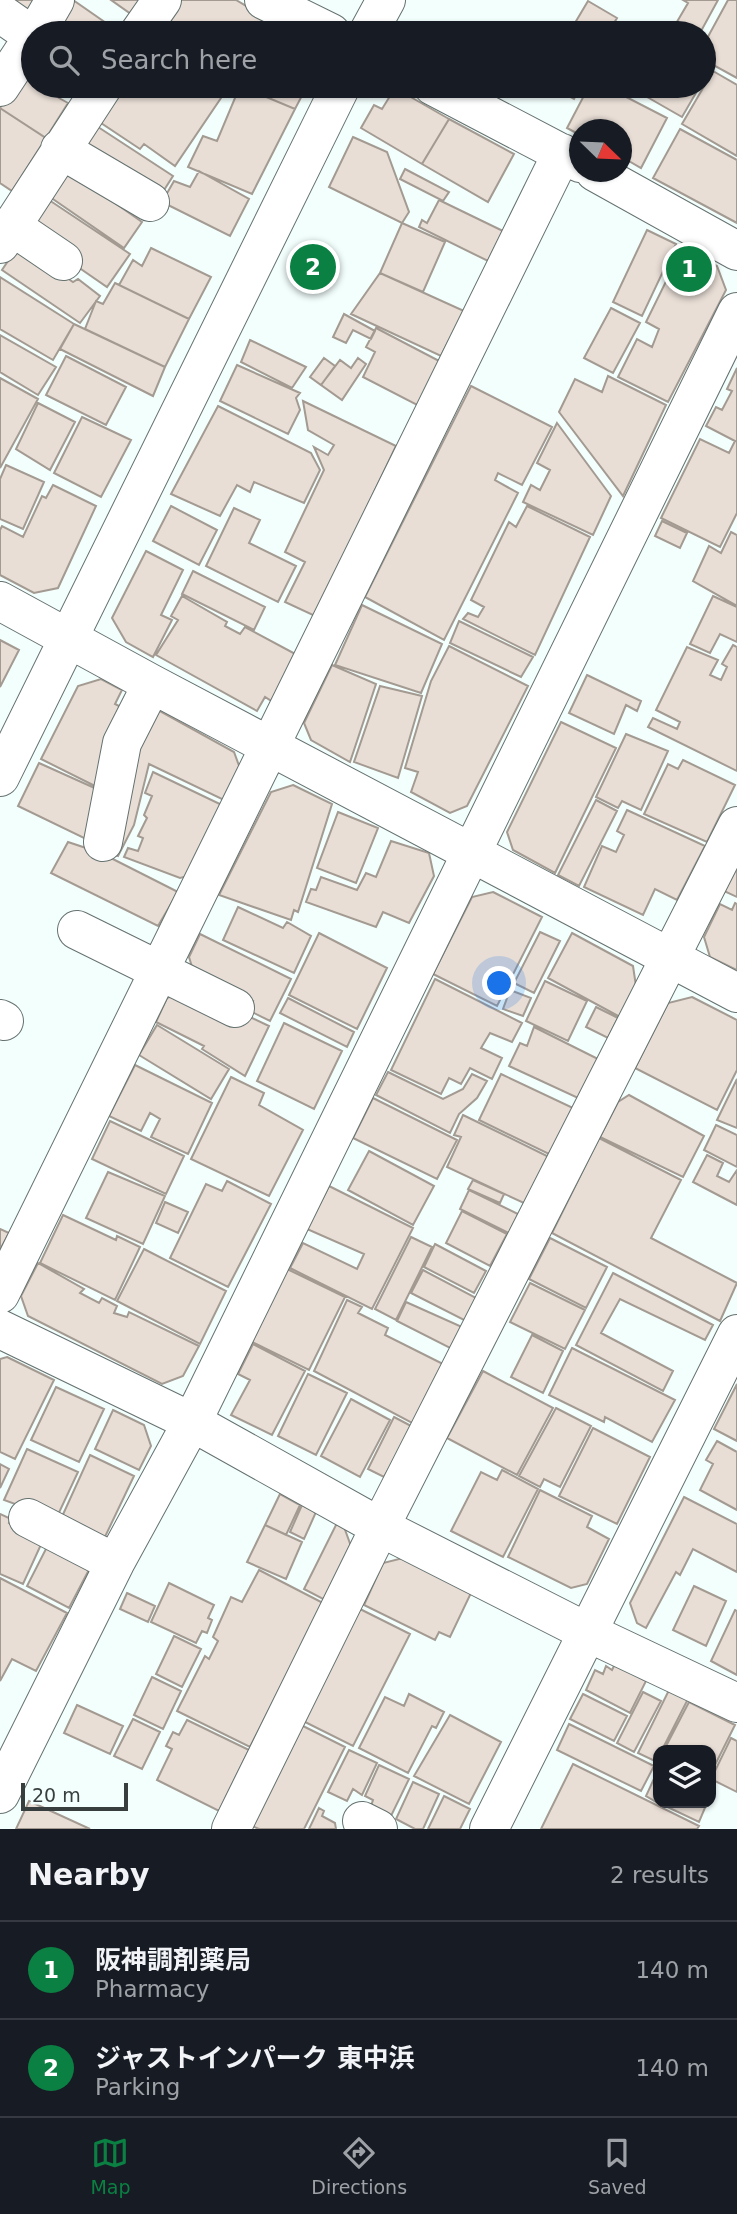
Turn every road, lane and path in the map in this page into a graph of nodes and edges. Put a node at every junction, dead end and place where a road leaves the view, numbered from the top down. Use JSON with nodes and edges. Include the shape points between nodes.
{"nodes":[{"id":1,"x":55,"y":0,"type":"edge"},
{"id":2,"x":162,"y":0,"type":"edge"},
{"id":3,"x":264,"y":0,"type":"edge"},
{"id":4,"x":354,"y":0,"type":"edge"},
{"id":5,"x":386,"y":0,"type":"edge"},
{"id":6,"x":0,"y":13,"type":"edge"},
{"id":7,"x":43,"y":21,"type":"edge"},
{"id":8,"x":147,"y":21,"type":"edge"},
{"id":9,"x":307,"y":21,"type":"edge"},
{"id":10,"x":362,"y":21,"type":"edge"},
{"id":11,"x":374,"y":21,"type":"edge"},
{"id":12,"x":21,"y":27,"type":"edge"},
{"id":13,"x":21,"y":56,"type":"edge"},
{"id":14,"x":0,"y":87,"type":"edge"},
{"id":15,"x":95,"y":98,"type":"edge"},
{"id":16,"x":335,"y":98,"type":"edge"},
{"id":17,"x":456,"y":98,"type":"edge"},
{"id":18,"x":60,"y":149,"type":"junction"},
{"id":19,"x":569,"y":157,"type":"edge"},
{"id":20,"x":569,"y":162,"type":"edge"},
{"id":21,"x":613,"y":182,"type":"edge"},
{"id":22,"x":150,"y":202,"type":"dead end"},
{"id":23,"x":8,"y":218,"type":"edge"},
{"id":24,"x":737,"y":251,"type":"edge"},
{"id":25,"x":63,"y":261,"type":"dead end"},
{"id":26,"x":737,"y":312,"type":"edge"},
{"id":27,"x":0,"y":601,"type":"edge"},
{"id":28,"x":70,"y":639,"type":"junction"},
{"id":29,"x":152,"y":684,"type":"junction"},
{"id":30,"x":272,"y":746,"type":"junction"},
{"id":31,"x":0,"y":777,"type":"edge"},
{"id":32,"x":737,"y":826,"type":"edge"},
{"id":33,"x":103,"y":842,"type":"dead end"},
{"id":34,"x":472,"y":851,"type":"junction"},
{"id":35,"x":77,"y":930,"type":"dead end"},
{"id":36,"x":671,"y":958,"type":"junction"},
{"id":37,"x":159,"y":970,"type":"junction"},
{"id":38,"x":737,"y":993,"type":"edge"},
{"id":39,"x":235,"y":1008,"type":"dead end"},
{"id":40,"x":0,"y":1294,"type":"edge"},
{"id":41,"x":0,"y":1329,"type":"edge"},
{"id":42,"x":737,"y":1334,"type":"edge"},
{"id":43,"x":192,"y":1422,"type":"junction"},
{"id":44,"x":28,"y":1518,"type":"dead end"},
{"id":45,"x":380,"y":1527,"type":"junction"},
{"id":46,"x":115,"y":1563,"type":"junction"},
{"id":47,"x":589,"y":1633,"type":"junction"},
{"id":48,"x":737,"y":1703,"type":"edge"},
{"id":49,"x":0,"y":1794,"type":"edge"},
{"id":50,"x":231,"y":1829,"type":"edge"},
{"id":51,"x":489,"y":1829,"type":"edge"}],
"edges":[{"from":1,"to":7,"type":"street"},
{"from":2,"to":8,"type":"street"},
{"from":3,"to":9,"type":"street"},
{"from":4,"to":10,"type":"street"},
{"from":5,"to":11,"type":"street"},
{"from":6,"to":12,"type":"street"},
{"from":13,"to":14,"type":"street"},
{"from":15,"to":18,"type":"street"},
{"from":16,"to":28,"type":"street"},
{"from":17,"to":19,"type":"street"},
{"from":18,"to":22,"type":"street"},
{"from":18,"to":23,"type":"street"},
{"from":20,"to":30,"type":"street"},
{"from":21,"to":24,"type":"street"},
{"from":23,"to":25,"type":"street"},
{"from":26,"to":34,"type":"street"},
{"from":27,"to":28,"type":"street"},
{"from":28,"to":29,"type":"street"},
{"from":28,"to":31,"type":"street"},
{"from":29,"to":30,"type":"street"},
{"from":29,"to":33,"type":"street","via":[[122,743]]},
{"from":30,"to":34,"type":"street"},
{"from":30,"to":37,"type":"street"},
{"from":32,"to":36,"type":"street"},
{"from":34,"to":36,"type":"street"},
{"from":34,"to":43,"type":"street"},
{"from":35,"to":37,"type":"street"},
{"from":36,"to":38,"type":"street"},
{"from":36,"to":45,"type":"street"},
{"from":37,"to":39,"type":"street"},
{"from":37,"to":40,"type":"street"},
{"from":41,"to":43,"type":"street"},
{"from":42,"to":47,"type":"street"},
{"from":43,"to":45,"type":"street"},
{"from":43,"to":46,"type":"street"},
{"from":44,"to":46,"type":"street"},
{"from":45,"to":47,"type":"street"},
{"from":45,"to":50,"type":"street"},
{"from":46,"to":49,"type":"street"},
{"from":47,"to":48,"type":"street"},
{"from":47,"to":51,"type":"street"}]}
